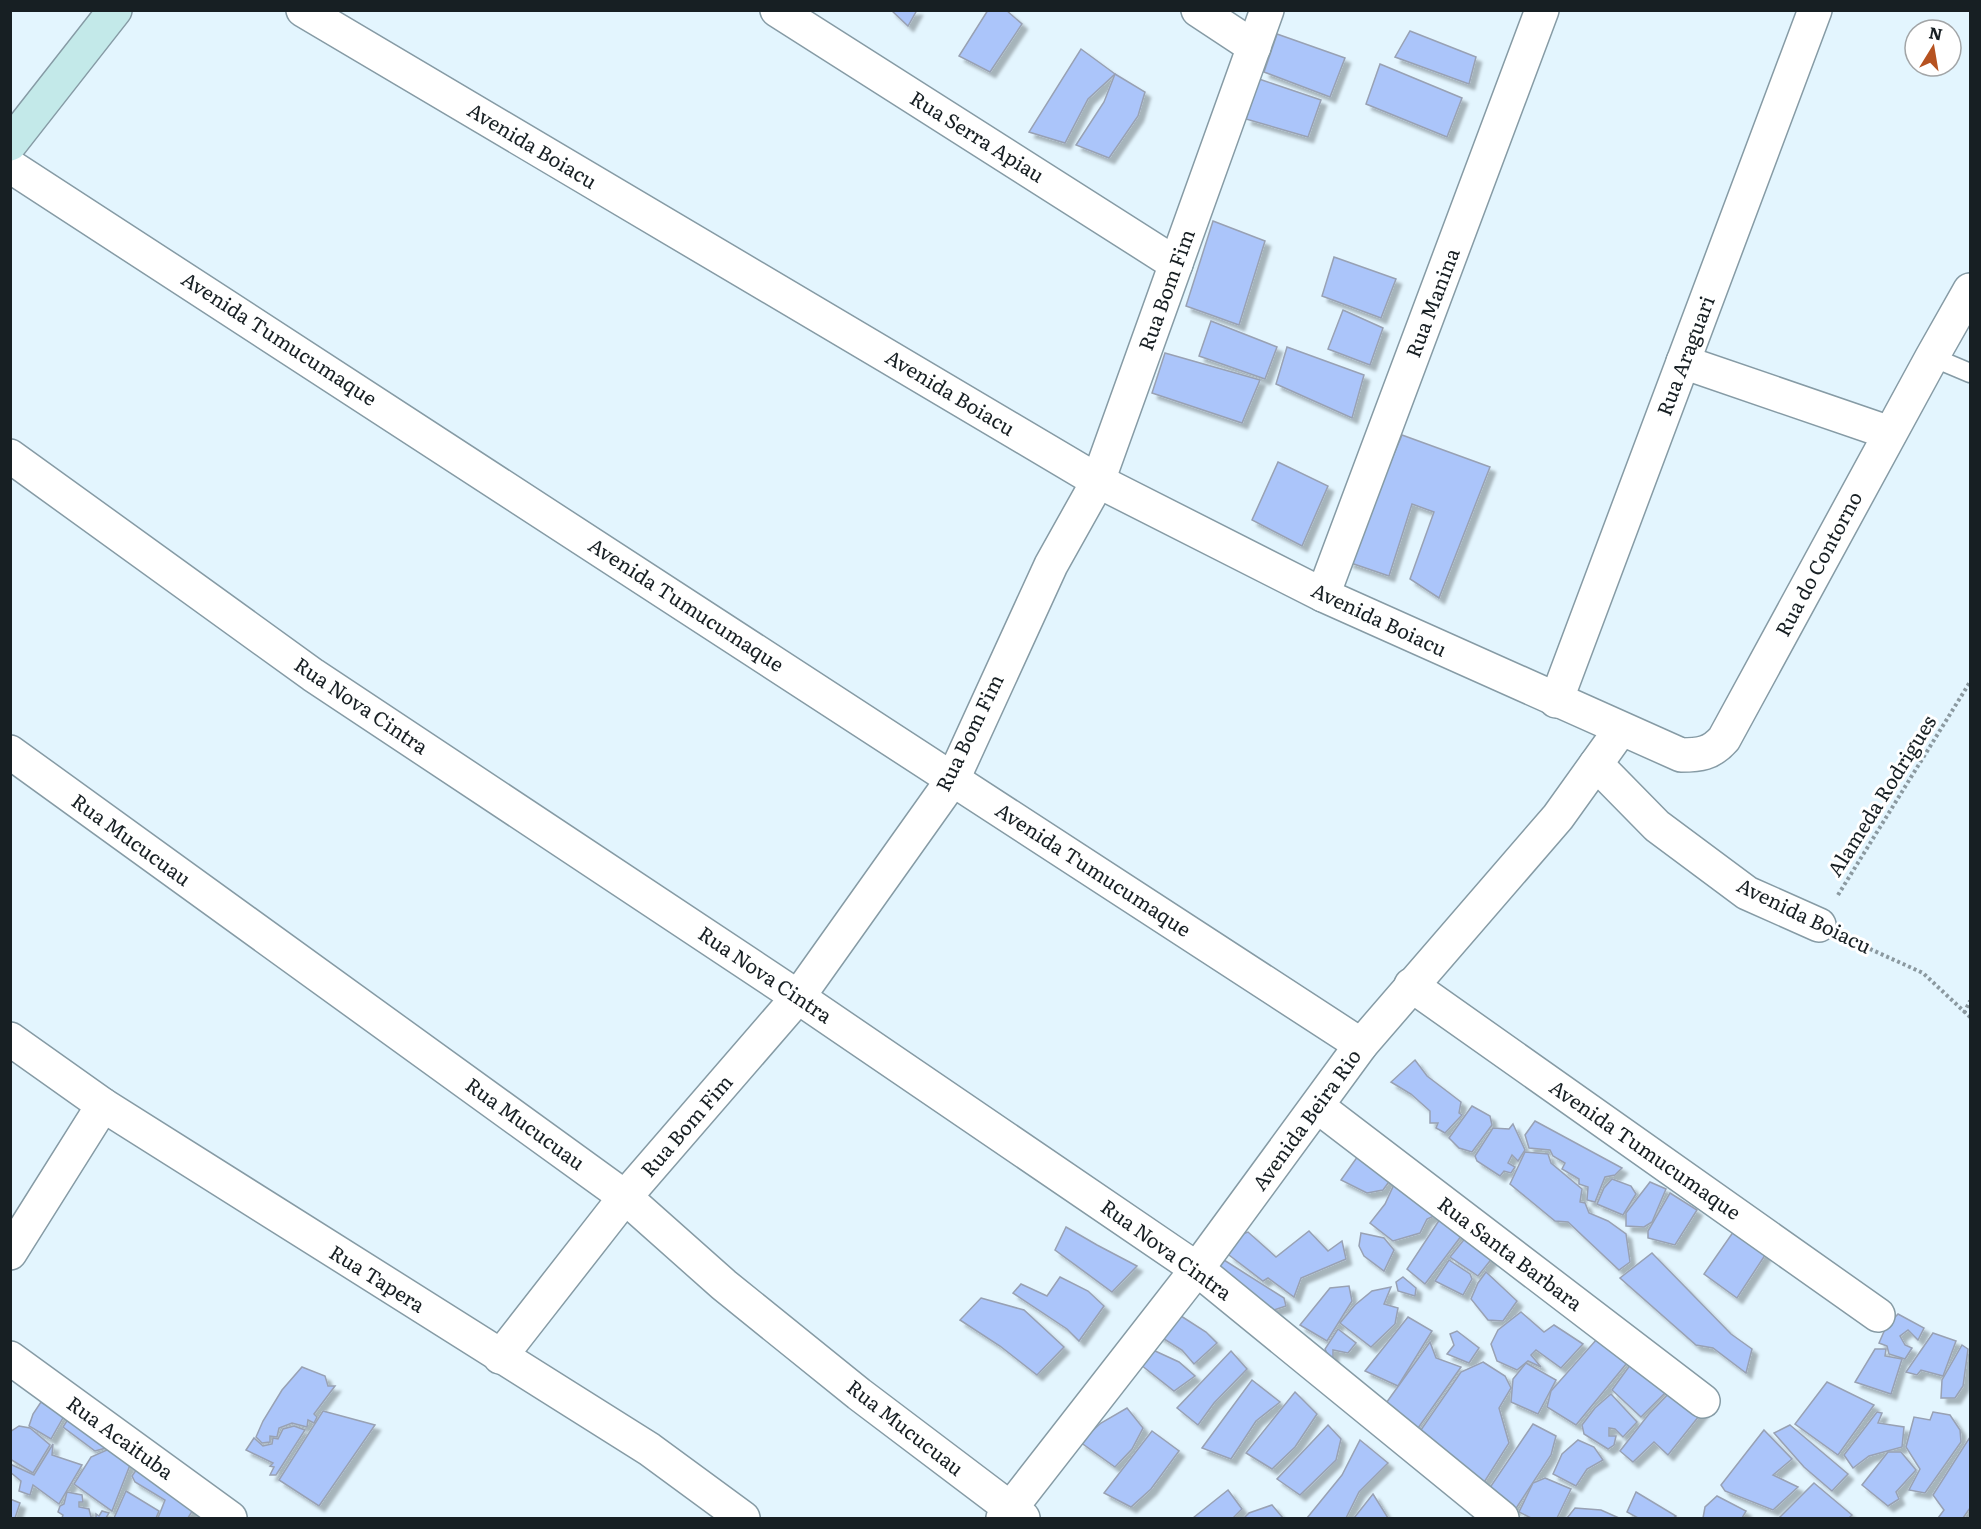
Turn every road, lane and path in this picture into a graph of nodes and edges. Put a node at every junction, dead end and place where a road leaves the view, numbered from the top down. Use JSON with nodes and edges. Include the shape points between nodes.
{"nodes":[{"id":1,"x":115,"y":10,"type":"edge"},
{"id":2,"x":303,"y":10,"type":"edge"},
{"id":3,"x":777,"y":10,"type":"edge"},
{"id":4,"x":1198,"y":10,"type":"edge"},
{"id":5,"x":1267,"y":10,"type":"edge"},
{"id":6,"x":1542,"y":10,"type":"edge"},
{"id":7,"x":1815,"y":10,"type":"edge"},
{"id":8,"x":1254,"y":46,"type":"junction"},
{"id":9,"x":10,"y":144,"type":"edge"},
{"id":10,"x":10,"y":166,"type":"edge"},
{"id":11,"x":1176,"y":264,"type":"junction"},
{"id":12,"x":1971,"y":290,"type":"edge"},
{"id":13,"x":1932,"y":357,"type":"junction"},
{"id":14,"x":1683,"y":362,"type":"junction"},
{"id":15,"x":1971,"y":373,"type":"edge"},
{"id":16,"x":1890,"y":433,"type":"junction"},
{"id":17,"x":10,"y":456,"type":"edge"},
{"id":18,"x":1098,"y":481,"type":"junction"},
{"id":19,"x":1323,"y":595,"type":"junction"},
{"id":20,"x":1971,"y":682,"type":"edge"},
{"id":21,"x":1556,"y":701,"type":"junction"},
{"id":22,"x":1621,"y":729,"type":"junction"},
{"id":23,"x":10,"y":752,"type":"edge"},
{"id":24,"x":1596,"y":764,"type":"junction"},
{"id":25,"x":953,"y":779,"type":"junction"},
{"id":26,"x":1819,"y":925,"type":"junction"},
{"id":27,"x":1411,"y":986,"type":"junction"},
{"id":28,"x":798,"y":997,"type":"junction"},
{"id":29,"x":1971,"y":1002,"type":"edge"},
{"id":30,"x":1964,"y":1013,"type":"junction"},
{"id":31,"x":1971,"y":1017,"type":"edge"},
{"id":32,"x":10,"y":1039,"type":"edge"},
{"id":33,"x":1361,"y":1045,"type":"junction"},
{"id":34,"x":103,"y":1105,"type":"junction"},
{"id":35,"x":1317,"y":1106,"type":"junction"},
{"id":36,"x":625,"y":1197,"type":"junction"},
{"id":37,"x":10,"y":1252,"type":"edge"},
{"id":38,"x":1197,"y":1269,"type":"junction"},
{"id":39,"x":1878,"y":1315,"type":"dead end"},
{"id":40,"x":500,"y":1357,"type":"junction"},
{"id":41,"x":10,"y":1358,"type":"edge"},
{"id":42,"x":1703,"y":1401,"type":"dead end"},
{"id":43,"x":1012,"y":1515,"type":"edge"},
{"id":44,"x":230,"y":1518,"type":"edge"},
{"id":45,"x":743,"y":1518,"type":"edge"},
{"id":46,"x":1502,"y":1518,"type":"edge"}],
"edges":[{"from":1,"to":9,"type":"street"},
{"from":2,"to":18,"type":"street","name":"Avenida Boiacu"},
{"from":3,"to":11,"type":"street","name":"Rua Serra Apiau"},
{"from":4,"to":8,"type":"street"},
{"from":5,"to":8,"type":"street","name":"Rua Bom Fim"},
{"from":6,"to":19,"type":"street","name":"Rua Manina"},
{"from":7,"to":14,"type":"street","name":"Rua Araguari"},
{"from":8,"to":11,"type":"street","name":"Rua Bom Fim"},
{"from":10,"to":25,"type":"street","name":"Avenida Tumucumaque"},
{"from":11,"to":18,"type":"street","name":"Rua Bom Fim"},
{"from":12,"to":13,"type":"street","name":"Rua do Contorno"},
{"from":13,"to":15,"type":"lane"},
{"from":13,"to":16,"type":"street","name":"Rua do Contorno"},
{"from":14,"to":16,"type":"street"},
{"from":14,"to":21,"type":"street","name":"Rua Araguari"},
{"from":16,"to":22,"type":"street","name":"Rua do Contorno","via":[[1716,748],[1702,755],[1681,755]]},
{"from":17,"to":28,"type":"street","name":"Rua Nova Cintra","via":[[313,675]]},
{"from":18,"to":19,"type":"street","name":"Avenida Boiacu"},
{"from":18,"to":25,"type":"street","name":"Rua Bom Fim","via":[[1051,565]]},
{"from":19,"to":21,"type":"street","name":"Avenida Boiacu"},
{"from":20,"to":26,"type":"path","name":"Alameda Rodrigues"},
{"from":21,"to":22,"type":"street","name":"Avenida Boiacu"},
{"from":22,"to":24,"type":"street","name":"Avenida Beira Rio"},
{"from":23,"to":36,"type":"street","name":"Rua Mucucuau"},
{"from":24,"to":26,"type":"street","name":"Avenida Boiacu","via":[[1657,826],[1747,893]]},
{"from":24,"to":27,"type":"street","name":"Avenida Beira Rio","via":[[1558,817]]},
{"from":25,"to":28,"type":"street","name":"Rua Bom Fim"},
{"from":25,"to":33,"type":"street","name":"Avenida Tumucumaque"},
{"from":26,"to":30,"type":"path","name":"Avenida Boiacu","via":[[1923,973]]},
{"from":27,"to":33,"type":"street","name":"Avenida Beira Rio"},
{"from":27,"to":39,"type":"street","name":"Avenida Tumucumaque"},
{"from":28,"to":36,"type":"street","name":"Rua Bom Fim"},
{"from":28,"to":38,"type":"street","name":"Rua Nova Cintra"},
{"from":29,"to":30,"type":"path"},
{"from":30,"to":31,"type":"path","name":"Avenida Boiacu"},
{"from":32,"to":34,"type":"street","name":"Rua Tapera"},
{"from":33,"to":35,"type":"street","name":"Avenida Beira Rio"},
{"from":34,"to":37,"type":"street"},
{"from":34,"to":40,"type":"street","name":"Rua Tapera"},
{"from":35,"to":38,"type":"street","name":"Avenida Beira Rio"},
{"from":35,"to":42,"type":"street","name":"Rua Santa Barbara"},
{"from":36,"to":40,"type":"street","name":"Rua Bom Fim"},
{"from":36,"to":43,"type":"street","name":"Rua Mucucuau","via":[[724,1285]]},
{"from":38,"to":43,"type":"street","name":"Avenida Beira Rio"},
{"from":38,"to":46,"type":"street","name":"Rua Nova Cintra"},
{"from":40,"to":45,"type":"street","name":"Rua Tapera","via":[[649,1449]]},
{"from":41,"to":44,"type":"street","name":"Rua Acaituba"}]}
